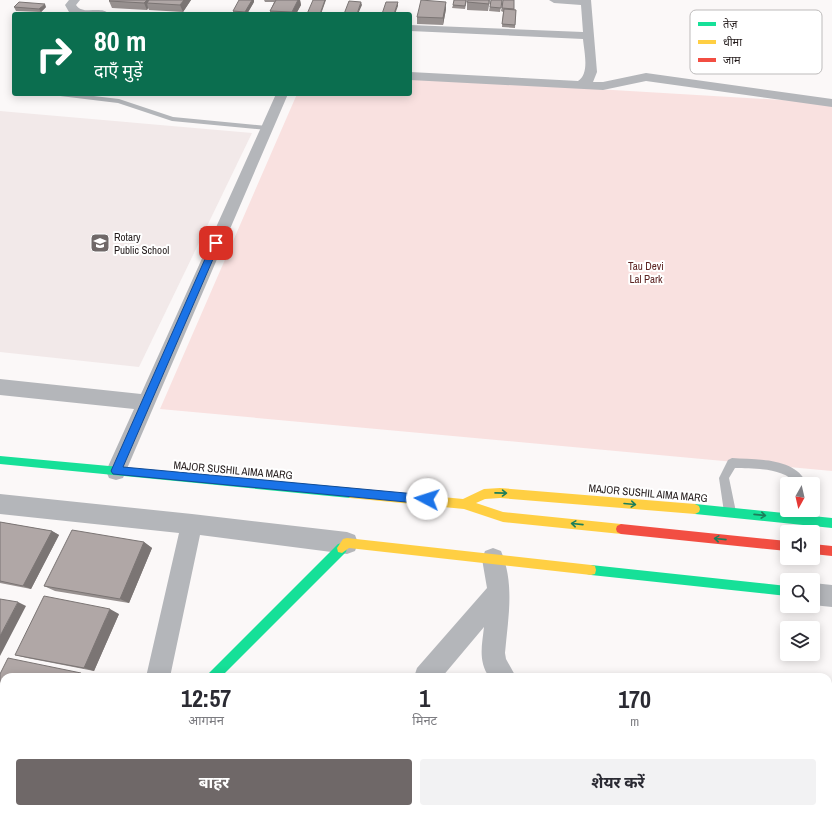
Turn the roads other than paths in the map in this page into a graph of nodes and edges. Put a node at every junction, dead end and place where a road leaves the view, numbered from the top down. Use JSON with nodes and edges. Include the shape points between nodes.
{"nodes":[{"id":1,"x":75,"y":0,"type":"edge"},
{"id":2,"x":554,"y":0,"type":"edge"},
{"id":3,"x":586,"y":1,"type":"edge"},
{"id":4,"x":78,"y":12,"type":"edge"},
{"id":5,"x":412,"y":28,"type":"edge"},
{"id":6,"x":588,"y":36,"type":"junction"},
{"id":7,"x":412,"y":76,"type":"edge"},
{"id":8,"x":580,"y":85,"type":"junction"},
{"id":9,"x":77,"y":96,"type":"edge"},
{"id":10,"x":281,"y":96,"type":"edge"},
{"id":11,"x":832,"y":103,"type":"edge"},
{"id":12,"x":267,"y":128,"type":"junction"},
{"id":13,"x":0,"y":387,"type":"edge"},
{"id":14,"x":145,"y":402,"type":"junction"},
{"id":15,"x":0,"y":460,"type":"edge"},
{"id":16,"x":116,"y":471,"type":"junction"},
{"id":17,"x":797,"y":477,"type":"edge"},
{"id":18,"x":0,"y":504,"type":"edge"},
{"id":19,"x":464,"y":504,"type":"junction"},
{"id":20,"x":730,"y":512,"type":"junction"},
{"id":21,"x":816,"y":517,"type":"edge"},
{"id":22,"x":817,"y":521,"type":"junction"},
{"id":23,"x":832,"y":523,"type":"edge"},
{"id":24,"x":192,"y":524,"type":"junction"},
{"id":25,"x":347,"y":543,"type":"junction"},
{"id":26,"x":780,"y":545,"type":"edge"},
{"id":27,"x":820,"y":549,"type":"edge"},
{"id":28,"x":832,"y":550,"type":"edge"},
{"id":29,"x":493,"y":560,"type":"junction"},
{"id":30,"x":780,"y":590,"type":"edge"},
{"id":31,"x":499,"y":591,"type":"junction"},
{"id":32,"x":820,"y":595,"type":"edge"},
{"id":33,"x":832,"y":596,"type":"edge"},
{"id":34,"x":159,"y":673,"type":"edge"},
{"id":35,"x":218,"y":673,"type":"edge"},
{"id":36,"x":429,"y":673,"type":"edge"},
{"id":37,"x":501,"y":673,"type":"edge"}],
"edges":[{"from":1,"to":4,"type":"street","via":[[70,5]]},
{"from":2,"to":3,"type":"street"},
{"from":3,"to":6,"type":"street"},
{"from":5,"to":6,"type":"street"},
{"from":6,"to":8,"type":"street","via":[[591,72],[587,81]]},
{"from":7,"to":8,"type":"street"},
{"from":8,"to":11,"type":"street","via":[[603,86],[646,77]]},
{"from":9,"to":12,"type":"lane","via":[[119,101],[172,118]]},
{"from":10,"to":12,"type":"street"},
{"from":12,"to":14,"type":"street"},
{"from":13,"to":14,"type":"street"},
{"from":14,"to":16,"type":"street"},
{"from":15,"to":16,"type":"street","name":"MAJOR SUSHIL AIMA MARG"},
{"from":16,"to":19,"type":"street","name":"MAJOR SUSHIL AIMA MARG"},
{"from":17,"to":20,"type":"lane","via":[[784,469],[732,463],[724,478]]},
{"from":18,"to":24,"type":"street"},
{"from":19,"to":20,"type":"street","name":"MAJOR SUSHIL AIMA MARG","one_way":true,"via":[[484,494],[500,493]]},
{"from":26,"to":19,"type":"street","name":"MAJOR SUSHIL AIMA MARG","one_way":true,"via":[[503,517]]},
{"from":20,"to":22,"type":"street","name":"MAJOR SUSHIL AIMA MARG","one_way":true},
{"from":21,"to":22,"type":"lane"},
{"from":22,"to":23,"type":"street","name":"MAJOR SUSHIL AIMA MARG"},
{"from":24,"to":25,"type":"street"},
{"from":24,"to":34,"type":"street"},
{"from":25,"to":29,"type":"street"},
{"from":25,"to":35,"type":"street"},
{"from":27,"to":28,"type":"street"},
{"from":29,"to":30,"type":"street"},
{"from":29,"to":31,"type":"street"},
{"from":31,"to":36,"type":"street"},
{"from":31,"to":37,"type":"street","via":[[493,653],[494,663]]},
{"from":32,"to":33,"type":"street"}]}
